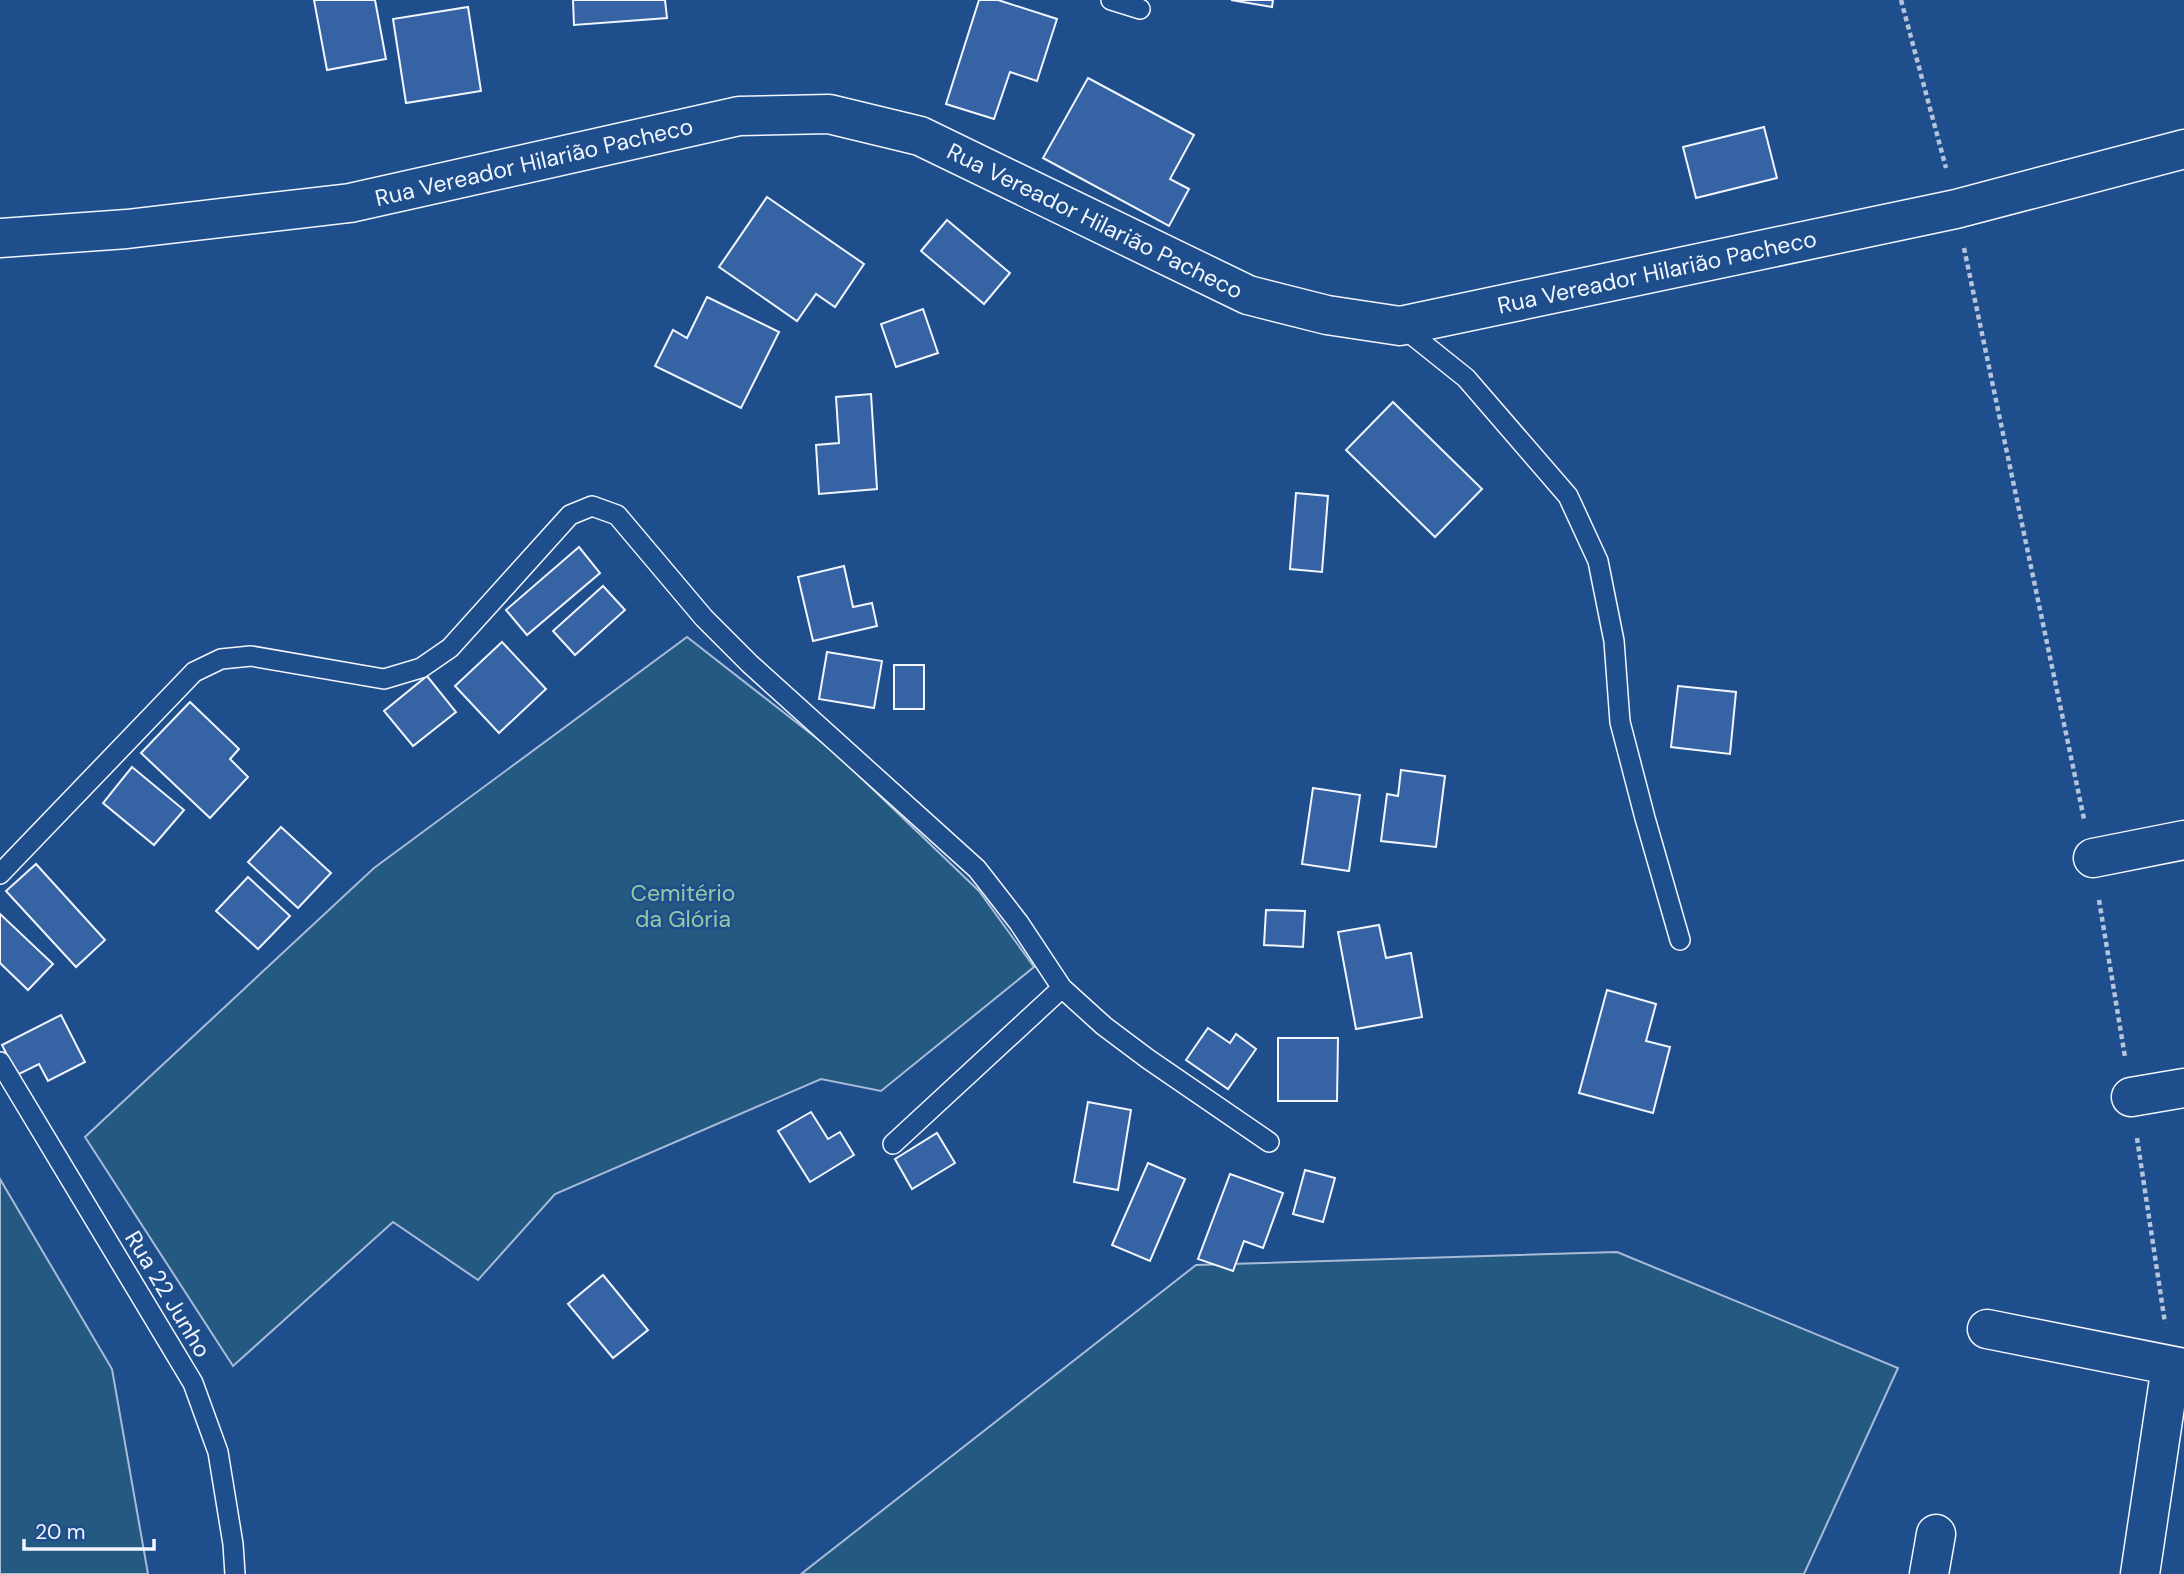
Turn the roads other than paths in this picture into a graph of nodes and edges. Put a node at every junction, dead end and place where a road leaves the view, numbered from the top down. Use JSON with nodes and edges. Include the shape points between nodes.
{"nodes":[{"id":1,"x":1111,"y":0,"type":"edge"},
{"id":2,"x":1140,"y":9,"type":"dead end"},
{"id":3,"x":2184,"y":149,"type":"edge"},
{"id":4,"x":0,"y":238,"type":"edge"},
{"id":5,"x":1400,"y":326,"type":"junction"},
{"id":6,"x":2184,"y":840,"type":"edge"},
{"id":7,"x":2092,"y":858,"type":"road end"},
{"id":8,"x":0,"y":874,"type":"edge"},
{"id":9,"x":1680,"y":940,"type":"dead end"},
{"id":10,"x":1062,"y":988,"type":"junction"},
{"id":11,"x":0,"y":1062,"type":"edge"},
{"id":12,"x":2184,"y":1088,"type":"edge"},
{"id":13,"x":2131,"y":1097,"type":"road end"},
{"id":14,"x":1269,"y":1142,"type":"dead end"},
{"id":15,"x":893,"y":1144,"type":"dead end"},
{"id":16,"x":1987,"y":1329,"type":"dead end"},
{"id":17,"x":2177,"y":1367,"type":"edge"},
{"id":18,"x":1936,"y":1534,"type":"dead end"},
{"id":19,"x":235,"y":1574,"type":"edge"},
{"id":20,"x":1929,"y":1574,"type":"edge"},
{"id":21,"x":2140,"y":1574,"type":"edge"}],
"edges":[{"from":1,"to":2,"type":"lane"},
{"from":3,"to":5,"type":"street","name":"Rua Vereador Hilarião Pacheco","via":[[1956,209]]},
{"from":4,"to":5,"type":"street","name":"Rua Vereador Hilarião Pacheco","via":[[127,229],[350,202],[739,116],[829,114],[920,136],[1248,295],[1326,315]]},
{"from":5,"to":9,"type":"lane","via":[[1466,378],[1510,428],[1568,496],[1593,550],[1614,641],[1620,722]]},
{"from":6,"to":7,"type":"street"},
{"from":8,"to":10,"type":"lane","via":[[194,672],[221,659],[251,656],[384,679],[421,668],[450,648],[570,515],[592,506],[617,515],[704,618],[750,664],[977,869]]},
{"from":10,"to":14,"type":"lane","via":[[1148,1059]]},
{"from":10,"to":15,"type":"lane"},
{"from":11,"to":19,"type":"lane","name":"Rua 22 Junho","via":[[193,1384],[218,1452]]},
{"from":12,"to":13,"type":"street"},
{"from":16,"to":17,"type":"street"},
{"from":17,"to":21,"type":"street"},
{"from":18,"to":20,"type":"street"}]}
